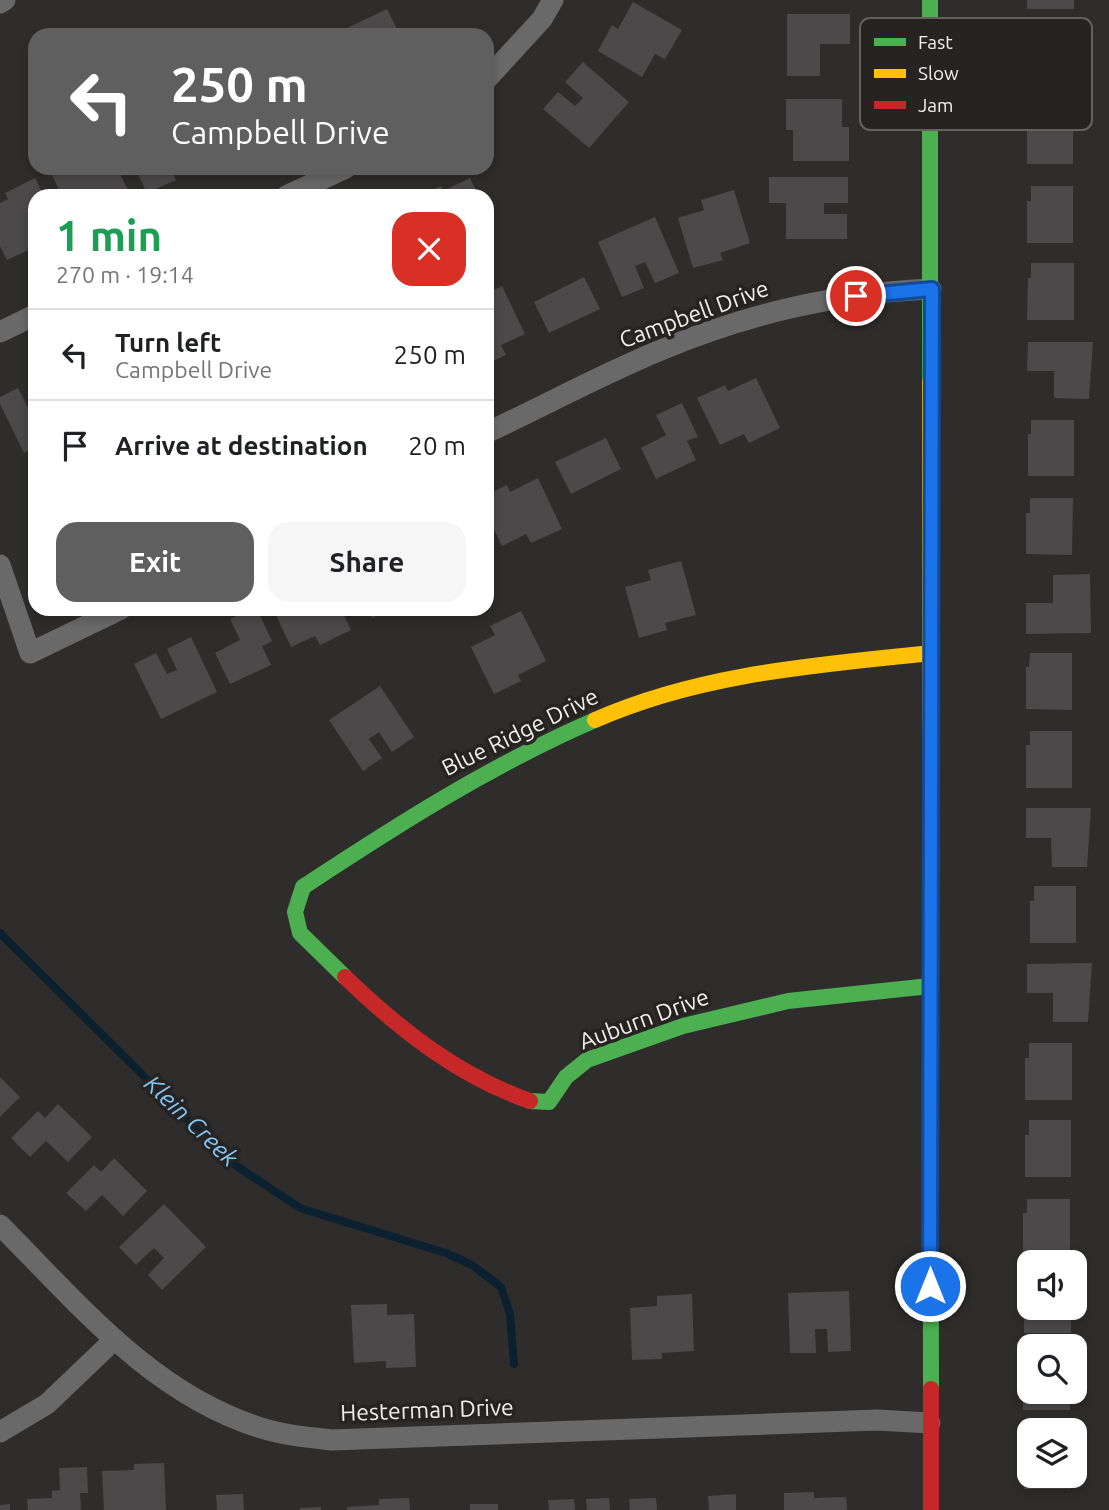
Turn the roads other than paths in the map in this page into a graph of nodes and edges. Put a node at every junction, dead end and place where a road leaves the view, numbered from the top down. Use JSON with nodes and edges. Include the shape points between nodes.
{"nodes":[{"id":1,"x":5,"y":0,"type":"edge"},
{"id":2,"x":553,"y":0,"type":"edge"},
{"id":3,"x":930,"y":0,"type":"edge"},
{"id":4,"x":0,"y":3,"type":"edge"},
{"id":5,"x":930,"y":18,"type":"edge"},
{"id":6,"x":494,"y":71,"type":"edge"},
{"id":7,"x":931,"y":130,"type":"edge"},
{"id":8,"x":331,"y":175,"type":"edge"},
{"id":9,"x":301,"y":189,"type":"edge"},
{"id":10,"x":932,"y":289,"type":"junction"},
{"id":11,"x":28,"y":318,"type":"edge"},
{"id":12,"x":0,"y":332,"type":"edge"},
{"id":13,"x":494,"y":429,"type":"edge"},
{"id":14,"x":0,"y":565,"type":"edge"},
{"id":15,"x":107,"y":616,"type":"edge"},
{"id":16,"x":931,"y":653,"type":"junction"},
{"id":17,"x":295,"y":912,"type":"joint"},
{"id":18,"x":930,"y":986,"type":"junction"},
{"id":19,"x":0,"y":1226,"type":"edge"},
{"id":20,"x":114,"y":1340,"type":"junction"},
{"id":21,"x":930,"y":1423,"type":"junction"},
{"id":22,"x":0,"y":1433,"type":"edge"},
{"id":23,"x":931,"y":1510,"type":"edge"}],
"edges":[{"from":1,"to":4,"type":"street"},
{"from":2,"to":6,"type":"street","via":[[542,19]]},
{"from":3,"to":5,"type":"street"},
{"from":7,"to":10,"type":"street"},
{"from":8,"to":9,"type":"street"},
{"from":10,"to":13,"type":"street","name":"Campbell Drive","via":[[881,291],[778,310],[661,349]]},
{"from":10,"to":16,"type":"street"},
{"from":11,"to":12,"type":"street"},
{"from":14,"to":15,"type":"street","via":[[30,653]]},
{"from":16,"to":17,"type":"street","name":"Blue Ridge Drive","via":[[793,666],[707,684],[556,735],[436,799],[303,887]]},
{"from":16,"to":18,"type":"street"},
{"from":17,"to":18,"type":"street","name":"Auburn Drive","via":[[300,933],[417,1041],[452,1064],[532,1102],[549,1102],[579,1066],[620,1047],[719,1015],[805,996]]},
{"from":18,"to":21,"type":"street"},
{"from":19,"to":20,"type":"street","name":"Hesterman Drive"},
{"from":20,"to":21,"type":"street","name":"Hesterman Drive","via":[[174,1388],[212,1410],[260,1428],[332,1440],[877,1420]]},
{"from":20,"to":22,"type":"street","via":[[47,1404]]},
{"from":21,"to":23,"type":"street"}]}
